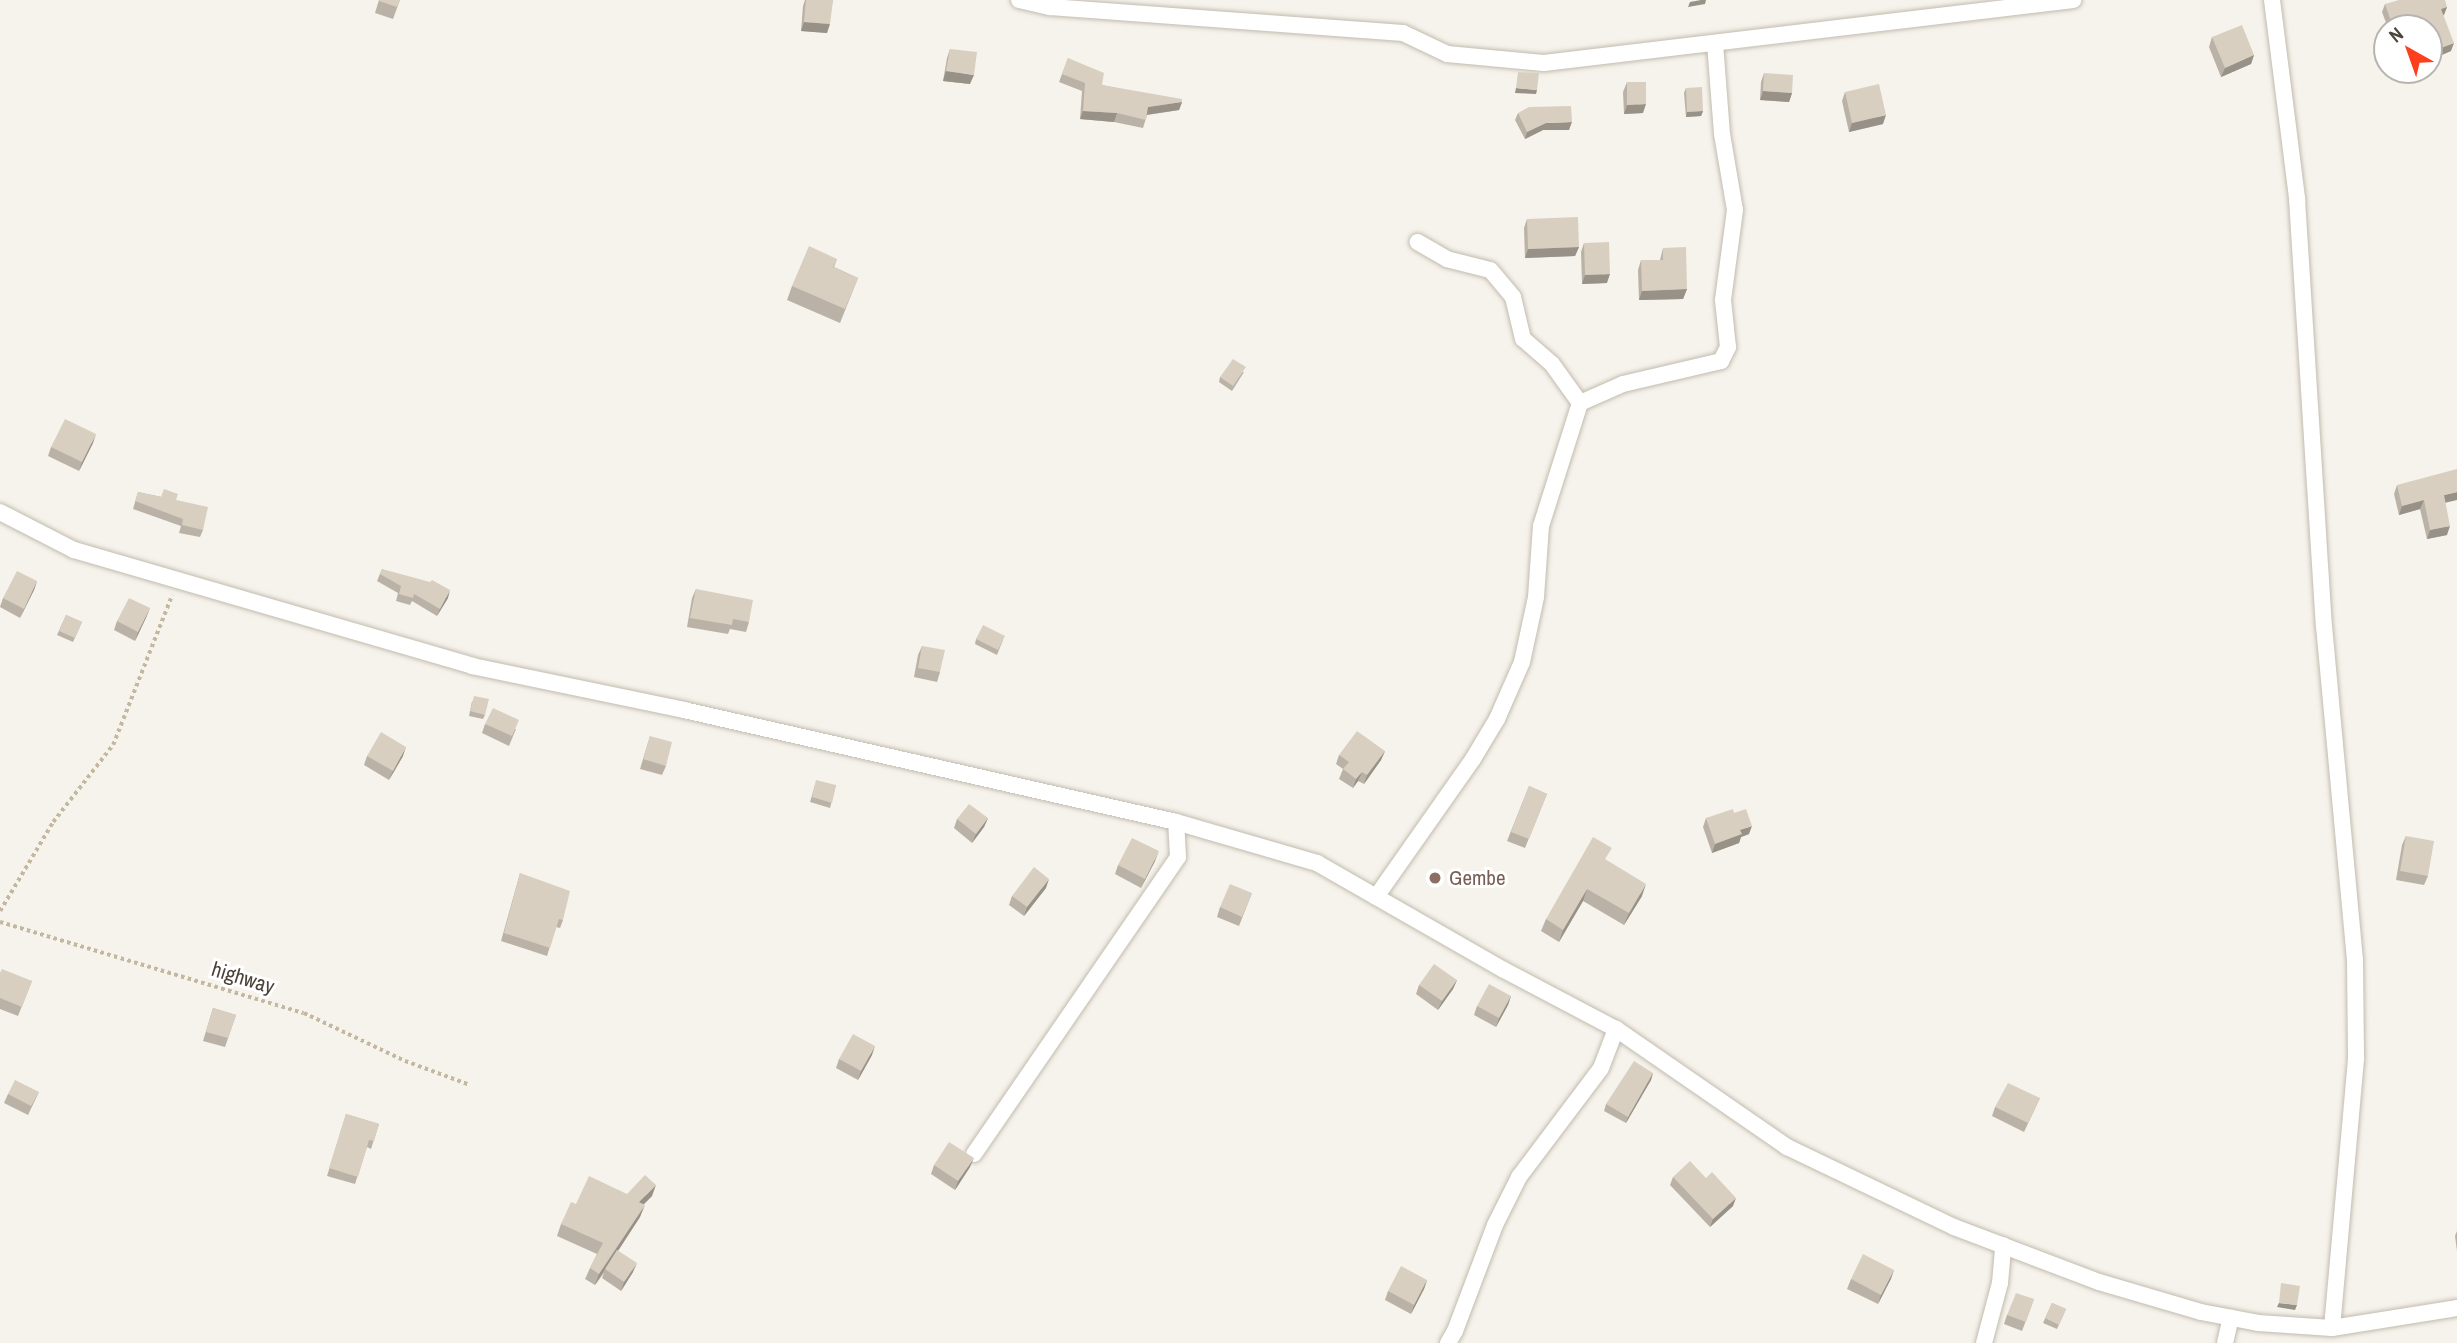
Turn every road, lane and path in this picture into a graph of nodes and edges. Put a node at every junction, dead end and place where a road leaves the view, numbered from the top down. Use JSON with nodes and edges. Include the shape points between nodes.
{"nodes":[{"id":1,"x":1019,"y":0,"type":"edge"},
{"id":2,"x":2073,"y":0,"type":"edge"},
{"id":3,"x":2272,"y":0,"type":"edge"},
{"id":4,"x":1715,"y":43,"type":"junction"},
{"id":5,"x":1417,"y":242,"type":"dead end"},
{"id":6,"x":1580,"y":403,"type":"junction"},
{"id":7,"x":0,"y":512,"type":"edge"},
{"id":8,"x":177,"y":582,"type":"junction"},
{"id":9,"x":1176,"y":822,"type":"junction"},
{"id":10,"x":1376,"y":897,"type":"junction"},
{"id":11,"x":0,"y":911,"type":"edge"},
{"id":12,"x":0,"y":922,"type":"edge"},
{"id":13,"x":1616,"y":1029,"type":"junction"},
{"id":14,"x":470,"y":1085,"type":"dead end"},
{"id":15,"x":974,"y":1154,"type":"edge"},
{"id":16,"x":2003,"y":1245,"type":"junction"},
{"id":17,"x":2457,"y":1308,"type":"edge"},
{"id":18,"x":2231,"y":1318,"type":"junction"},
{"id":19,"x":2332,"y":1328,"type":"junction"},
{"id":20,"x":1448,"y":1343,"type":"edge"},
{"id":21,"x":1984,"y":1343,"type":"edge"},
{"id":22,"x":2225,"y":1343,"type":"edge"}],
"edges":[{"from":1,"to":4,"type":"street","via":[[1050,7],[1404,33],[1447,54],[1544,63]]},
{"from":2,"to":4,"type":"street"},
{"from":3,"to":19,"type":"street","via":[[2297,199],[2323,612],[2355,960],[2356,1059]]},
{"from":4,"to":6,"type":"street","via":[[1722,134],[1735,211],[1723,300],[1728,347],[1721,361],[1623,384]]},
{"from":5,"to":6,"type":"street","via":[[1447,259],[1490,270],[1513,297],[1522,340],[1552,364]]},
{"from":6,"to":10,"type":"street","via":[[1541,526],[1536,597],[1522,662],[1473,759]]},
{"from":7,"to":8,"type":"street","via":[[74,550]]},
{"from":8,"to":9,"type":"street","via":[[472,666]]},
{"from":8,"to":11,"type":"path","via":[[113,745],[53,822]]},
{"from":9,"to":10,"type":"street","via":[[1317,863]]},
{"from":9,"to":15,"type":"street","via":[[1178,857]]},
{"from":10,"to":13,"type":"street"},
{"from":12,"to":14,"type":"path","name":"highway","via":[[304,1013]]},
{"from":13,"to":16,"type":"street","via":[[1787,1147],[1954,1227]]},
{"from":13,"to":20,"type":"street","via":[[1601,1068],[1519,1177]]},
{"from":16,"to":18,"type":"street","via":[[2099,1282]]},
{"from":16,"to":21,"type":"street","via":[[2000,1283]]},
{"from":17,"to":19,"type":"street"},
{"from":18,"to":19,"type":"street"},
{"from":18,"to":22,"type":"street"}]}
